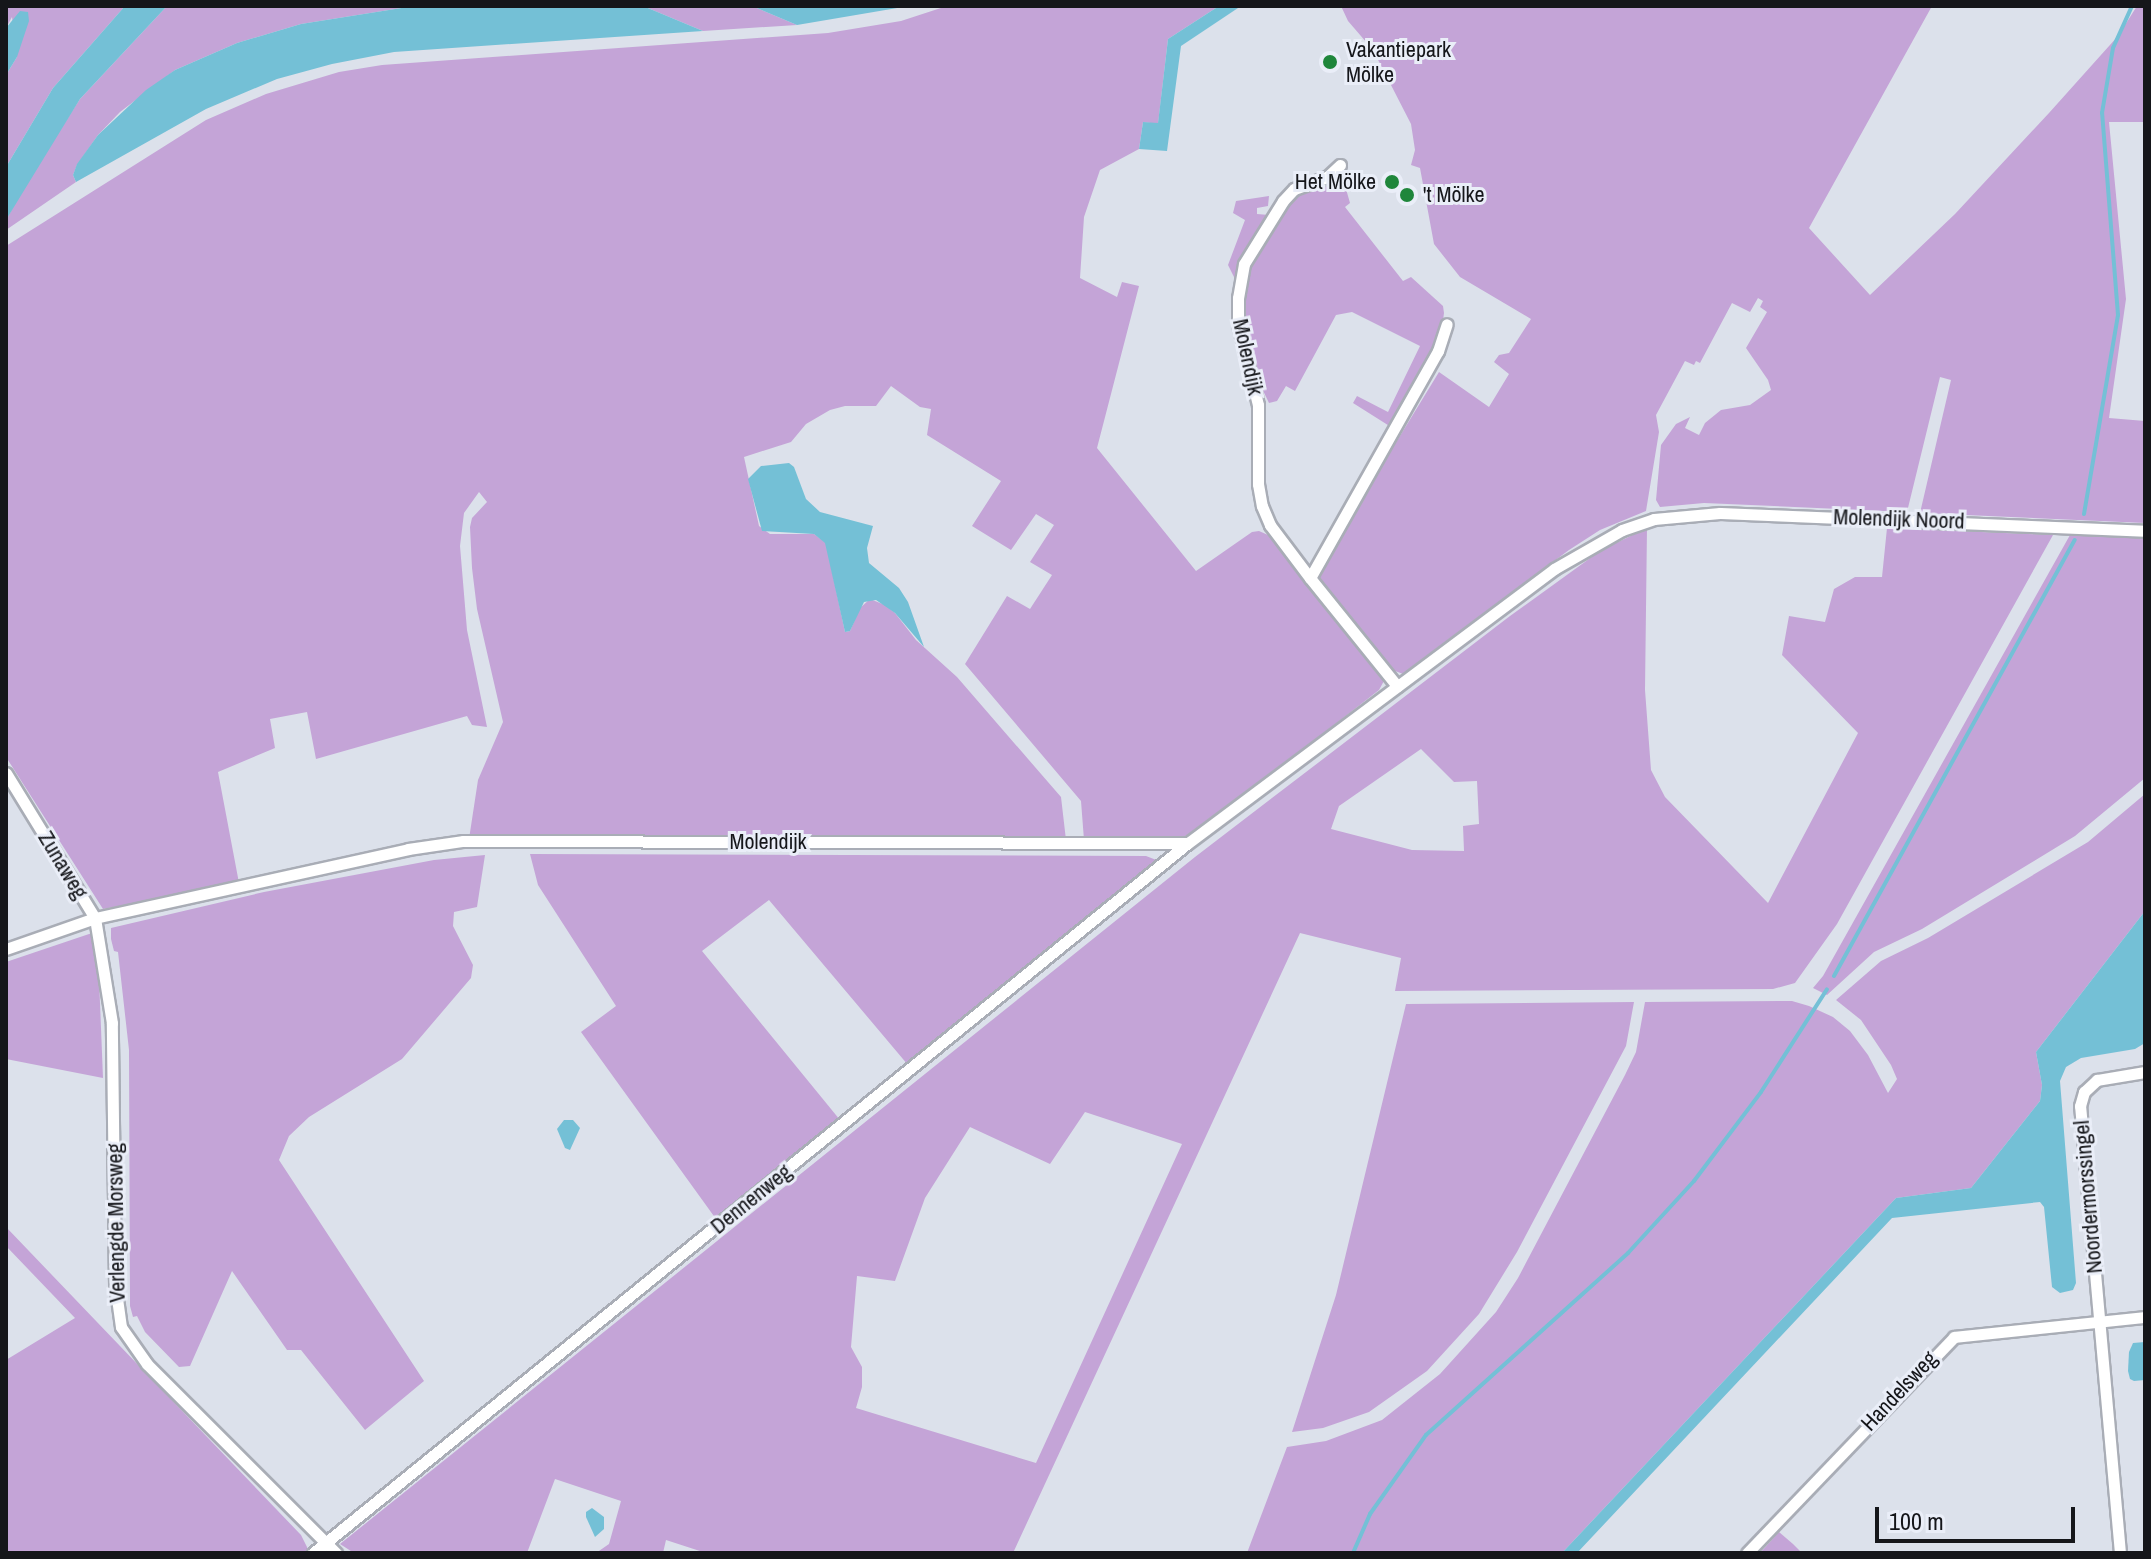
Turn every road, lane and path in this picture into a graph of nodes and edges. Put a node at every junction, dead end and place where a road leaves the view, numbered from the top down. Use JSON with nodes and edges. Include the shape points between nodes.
{"nodes":[{"id":1,"x":1340,"y":165,"type":"dead end"},
{"id":2,"x":1447,"y":324,"type":"dead end"},
{"id":3,"x":2145,"y":531,"type":"edge"},
{"id":4,"x":1310,"y":578,"type":"junction"},
{"id":5,"x":1397,"y":686,"type":"junction"},
{"id":6,"x":6,"y":773,"type":"edge"},
{"id":7,"x":1188,"y":843,"type":"junction"},
{"id":8,"x":95,"y":918,"type":"junction"},
{"id":9,"x":6,"y":949,"type":"edge"},
{"id":10,"x":2145,"y":1072,"type":"edge"},
{"id":11,"x":2145,"y":1317,"type":"edge"},
{"id":12,"x":2098,"y":1321,"type":"junction"},
{"id":13,"x":324,"y":1544,"type":"junction"},
{"id":14,"x":313,"y":1553,"type":"edge"},
{"id":15,"x":336,"y":1553,"type":"edge"},
{"id":16,"x":1747,"y":1553,"type":"edge"},
{"id":17,"x":2120,"y":1553,"type":"edge"}],
"edges":[{"from":1,"to":4,"type":"street","name":"Molendijk","via":[[1327,177],[1289,193],[1244,264],[1238,298],[1238,324],[1258,405],[1262,506]]},
{"from":2,"to":4,"type":"street","via":[[1438,351]]},
{"from":3,"to":5,"type":"street","name":"Molendijk Noord","via":[[1720,513],[1654,519],[1622,530],[1554,569]]},
{"from":4,"to":5,"type":"street","name":"Molendijk"},
{"from":5,"to":7,"type":"street"},
{"from":6,"to":8,"type":"street","name":"Zunaweg"},
{"from":7,"to":8,"type":"street","name":"Molendijk","via":[[463,841]]},
{"from":7,"to":13,"type":"street","name":"Dennenweg"},
{"from":8,"to":9,"type":"street","name":"Zunaweg"},
{"from":8,"to":13,"type":"street","name":"Verlengde Morsweg","via":[[113,1036],[115,1284],[121,1327],[147,1364]]},
{"from":10,"to":12,"type":"street","name":"Noordermorssingel","via":[[2097,1080],[2084,1092],[2080,1106]]},
{"from":11,"to":12,"type":"street"},
{"from":12,"to":16,"type":"street","name":"Handelsweg","via":[[1962,1334],[1948,1341]]},
{"from":12,"to":17,"type":"street","name":"Noordermorssingel"},
{"from":13,"to":14,"type":"street","name":"Dennenweg"},
{"from":13,"to":15,"type":"street","name":"Verlengde Morsweg"}]}
